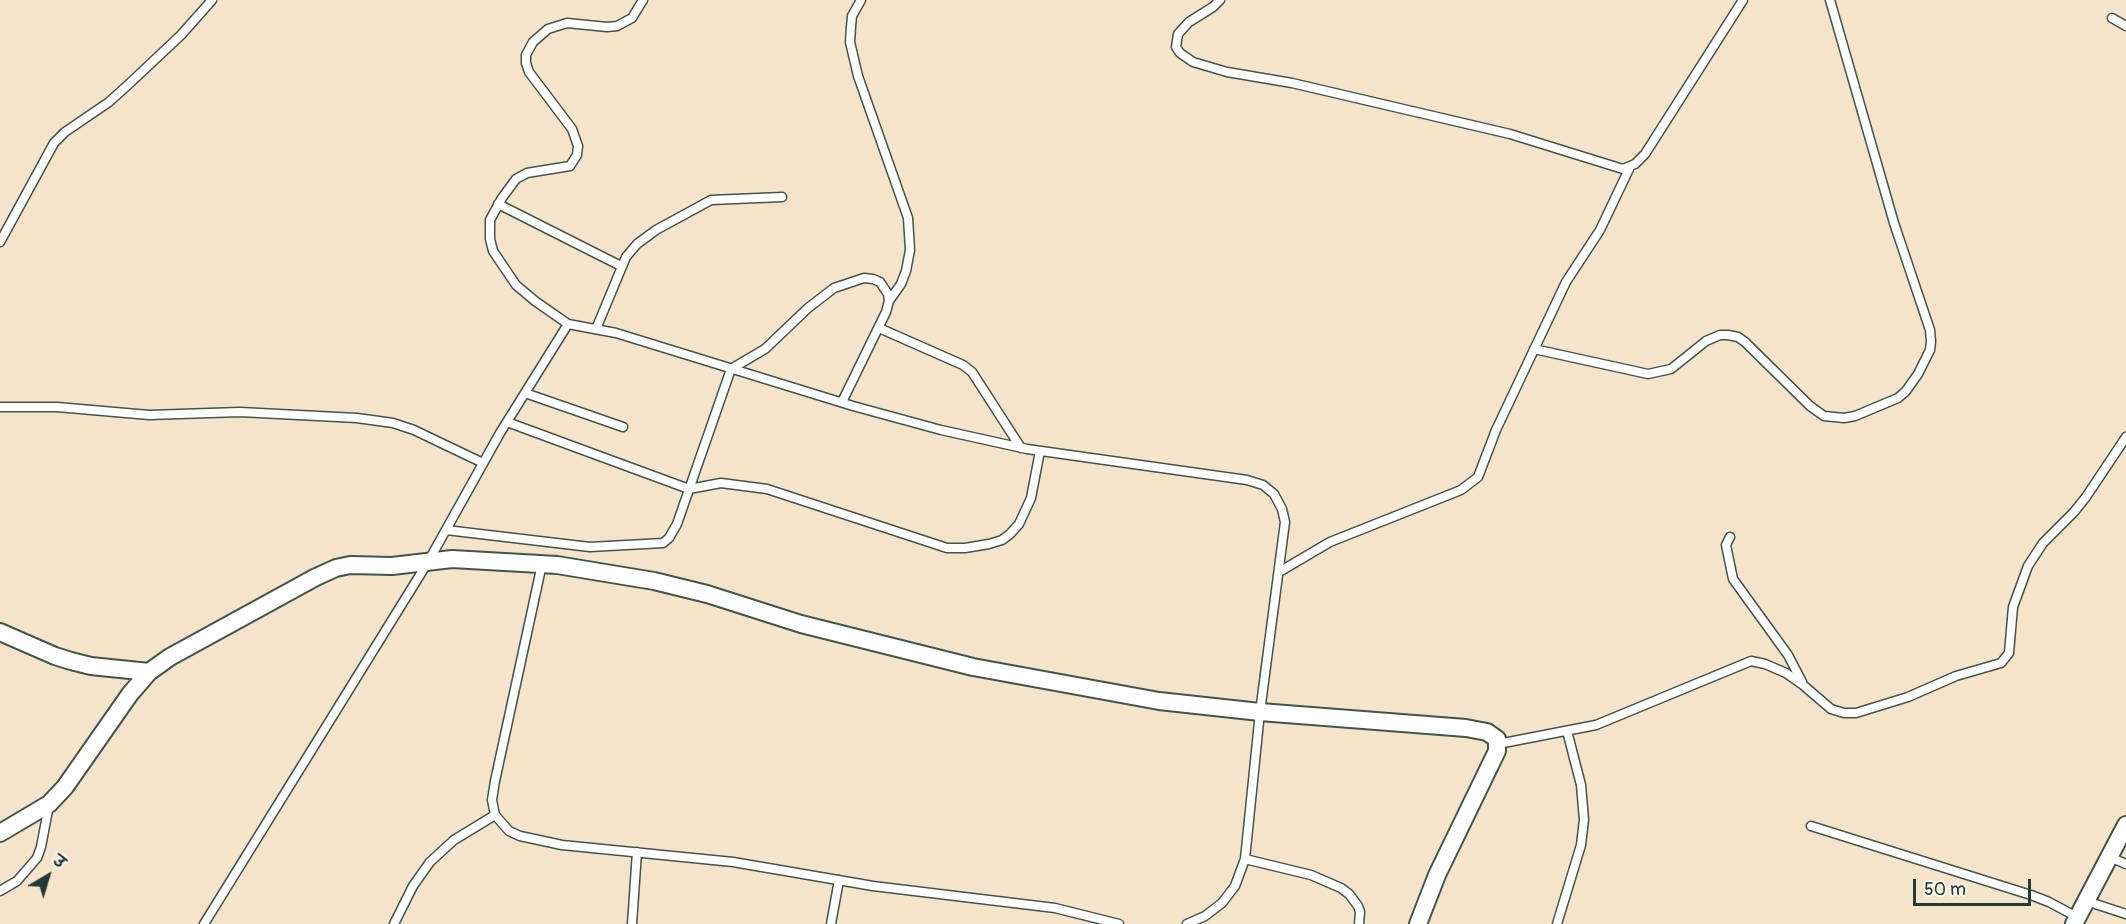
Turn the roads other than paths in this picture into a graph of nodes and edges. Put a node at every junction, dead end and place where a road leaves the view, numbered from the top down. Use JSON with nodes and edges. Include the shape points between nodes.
{"nodes":[{"id":1,"x":212,"y":0,"type":"edge"},
{"id":2,"x":643,"y":0,"type":"edge"},
{"id":3,"x":861,"y":0,"type":"edge"},
{"id":4,"x":1220,"y":0,"type":"edge"},
{"id":5,"x":1743,"y":0,"type":"edge"},
{"id":6,"x":1830,"y":0,"type":"edge"},
{"id":7,"x":2112,"y":18,"type":"dead end"},
{"id":8,"x":2126,"y":26,"type":"edge"},
{"id":9,"x":1629,"y":167,"type":"junction"},
{"id":10,"x":782,"y":197,"type":"dead end"},
{"id":11,"x":498,"y":204,"type":"junction"},
{"id":12,"x":0,"y":242,"type":"edge"},
{"id":13,"x":621,"y":266,"type":"junction"},
{"id":14,"x":889,"y":301,"type":"junction"},
{"id":15,"x":568,"y":324,"type":"junction"},
{"id":16,"x":879,"y":328,"type":"junction"},
{"id":17,"x":596,"y":329,"type":"junction"},
{"id":18,"x":1534,"y":349,"type":"junction"},
{"id":19,"x":731,"y":369,"type":"junction"},
{"id":20,"x":525,"y":393,"type":"junction"},
{"id":21,"x":842,"y":402,"type":"junction"},
{"id":22,"x":0,"y":407,"type":"edge"},
{"id":23,"x":507,"y":422,"type":"junction"},
{"id":24,"x":623,"y":427,"type":"dead end"},
{"id":25,"x":2126,"y":437,"type":"edge"},
{"id":26,"x":1021,"y":448,"type":"junction"},
{"id":27,"x":1040,"y":451,"type":"junction"},
{"id":28,"x":483,"y":463,"type":"junction"},
{"id":29,"x":689,"y":489,"type":"junction"},
{"id":30,"x":446,"y":530,"type":"junction"},
{"id":31,"x":1730,"y":537,"type":"dead end"},
{"id":32,"x":428,"y":562,"type":"junction"},
{"id":33,"x":542,"y":564,"type":"junction"},
{"id":34,"x":1279,"y":572,"type":"junction"},
{"id":35,"x":0,"y":632,"type":"edge"},
{"id":36,"x":149,"y":672,"type":"junction"},
{"id":37,"x":1803,"y":685,"type":"junction"},
{"id":38,"x":1260,"y":712,"type":"junction"},
{"id":39,"x":1567,"y":731,"type":"junction"},
{"id":40,"x":1498,"y":744,"type":"junction"},
{"id":41,"x":49,"y":804,"type":"junction"},
{"id":42,"x":495,"y":815,"type":"junction"},
{"id":43,"x":1811,"y":825,"type":"dead end"},
{"id":44,"x":2126,"y":825,"type":"edge"},
{"id":45,"x":0,"y":833,"type":"edge"},
{"id":46,"x":637,"y":852,"type":"junction"},
{"id":47,"x":1245,"y":858,"type":"junction"},
{"id":48,"x":2118,"y":860,"type":"edge"},
{"id":49,"x":839,"y":880,"type":"junction"},
{"id":50,"x":0,"y":891,"type":"edge"},
{"id":51,"x":2086,"y":901,"type":"junction"},
{"id":52,"x":2126,"y":914,"type":"edge"},
{"id":53,"x":2075,"y":921,"type":"edge"},
{"id":54,"x":204,"y":924,"type":"edge"},
{"id":55,"x":394,"y":924,"type":"edge"},
{"id":56,"x":632,"y":924,"type":"edge"},
{"id":57,"x":831,"y":924,"type":"edge"},
{"id":58,"x":1119,"y":924,"type":"edge"},
{"id":59,"x":1187,"y":924,"type":"edge"},
{"id":60,"x":1359,"y":924,"type":"edge"},
{"id":61,"x":1418,"y":924,"type":"edge"},
{"id":62,"x":1557,"y":924,"type":"edge"}],
"edges":[{"from":1,"to":12,"type":"lane","via":[[110,102],[54,142]]},
{"from":2,"to":11,"type":"lane","via":[[632,18],[617,26],[567,23],[548,28],[533,42],[526,63],[572,129],[577,155],[570,166],[527,173],[516,179]]},
{"from":3,"to":14,"type":"lane","via":[[852,16],[850,42],[858,76],[909,218],[906,271]]},
{"from":4,"to":9,"type":"lane","via":[[1178,34],[1176,47],[1193,62],[1510,134],[1615,167]]},
{"from":5,"to":9,"type":"lane","via":[[1645,154]]},
{"from":6,"to":18,"type":"lane","via":[[1894,223],[1930,330],[1930,350],[1906,391],[1855,416],[1824,416],[1745,342],[1728,335],[1706,341],[1671,369],[1648,374]]},
{"from":7,"to":8,"type":"lane"},
{"from":9,"to":18,"type":"lane"},
{"from":10,"to":13,"type":"lane","via":[[704,202],[637,244]]},
{"from":11,"to":13,"type":"lane"},
{"from":11,"to":15,"type":"lane","via":[[490,220],[493,251],[516,285]]},
{"from":13,"to":17,"type":"lane"},
{"from":14,"to":16,"type":"lane"},
{"from":14,"to":19,"type":"lane","via":[[884,287],[873,279],[845,283],[822,296],[765,349]]},
{"from":15,"to":17,"type":"lane"},
{"from":15,"to":20,"type":"lane"},
{"from":16,"to":21,"type":"lane"},
{"from":16,"to":26,"type":"lane","via":[[972,372]]},
{"from":17,"to":19,"type":"lane"},
{"from":18,"to":34,"type":"lane","via":[[1482,470],[1472,483],[1345,535]]},
{"from":19,"to":21,"type":"lane"},
{"from":19,"to":29,"type":"lane"},
{"from":20,"to":23,"type":"lane"},
{"from":20,"to":24,"type":"lane"},
{"from":21,"to":26,"type":"lane"},
{"from":22,"to":28,"type":"lane","via":[[57,407],[149,415],[240,412],[357,418],[414,430]]},
{"from":23,"to":28,"type":"lane"},
{"from":23,"to":29,"type":"lane"},
{"from":25,"to":37,"type":"lane","via":[[2086,497],[2043,543],[2028,566],[2013,607],[2009,652],[2001,663],[1856,713],[1831,709]]},
{"from":26,"to":27,"type":"lane"},
{"from":27,"to":29,"type":"lane","via":[[1031,498],[1018,524],[1002,540],[964,548],[933,544],[767,489],[721,483]]},
{"from":27,"to":34,"type":"lane","via":[[1263,485],[1274,494],[1285,522]]},
{"from":28,"to":30,"type":"lane"},
{"from":29,"to":30,"type":"lane","via":[[673,532],[663,543],[655,545],[590,547]]},
{"from":30,"to":32,"type":"lane"},
{"from":31,"to":37,"type":"lane","via":[[1726,545],[1733,579],[1788,656]]},
{"from":32,"to":33,"type":"street","via":[[452,559]]},
{"from":32,"to":36,"type":"street","via":[[336,568]]},
{"from":32,"to":54,"type":"lane"},
{"from":33,"to":38,"type":"street","via":[[573,566],[686,589],[801,624],[973,667],[1158,701]]},
{"from":33,"to":42,"type":"lane","via":[[495,781]]},
{"from":34,"to":38,"type":"lane"},
{"from":35,"to":36,"type":"street","via":[[71,661]]},
{"from":36,"to":41,"type":"street"},
{"from":37,"to":39,"type":"lane","via":[[1765,663],[1751,661],[1605,722]]},
{"from":38,"to":40,"type":"street","via":[[1466,728],[1493,735]]},
{"from":38,"to":47,"type":"lane"},
{"from":39,"to":40,"type":"lane"},
{"from":39,"to":62,"type":"lane","via":[[1581,784],[1584,820],[1581,845]]},
{"from":40,"to":61,"type":"street"},
{"from":41,"to":45,"type":"street"},
{"from":41,"to":50,"type":"lane","via":[[37,858],[17,881]]},
{"from":42,"to":46,"type":"lane","via":[[509,831],[531,840]]},
{"from":42,"to":55,"type":"lane","via":[[435,856],[416,880]]},
{"from":43,"to":53,"type":"lane","via":[[2049,902]]},
{"from":44,"to":48,"type":"street"},
{"from":46,"to":49,"type":"lane","via":[[733,862]]},
{"from":46,"to":56,"type":"lane"},
{"from":47,"to":59,"type":"lane","via":[[1235,886],[1222,903]]},
{"from":47,"to":60,"type":"lane","via":[[1311,875],[1341,888],[1358,906]]},
{"from":48,"to":51,"type":"street"},
{"from":49,"to":57,"type":"lane"},
{"from":49,"to":58,"type":"lane","via":[[1055,908]]},
{"from":51,"to":52,"type":"lane"},
{"from":51,"to":53,"type":"street"}]}
